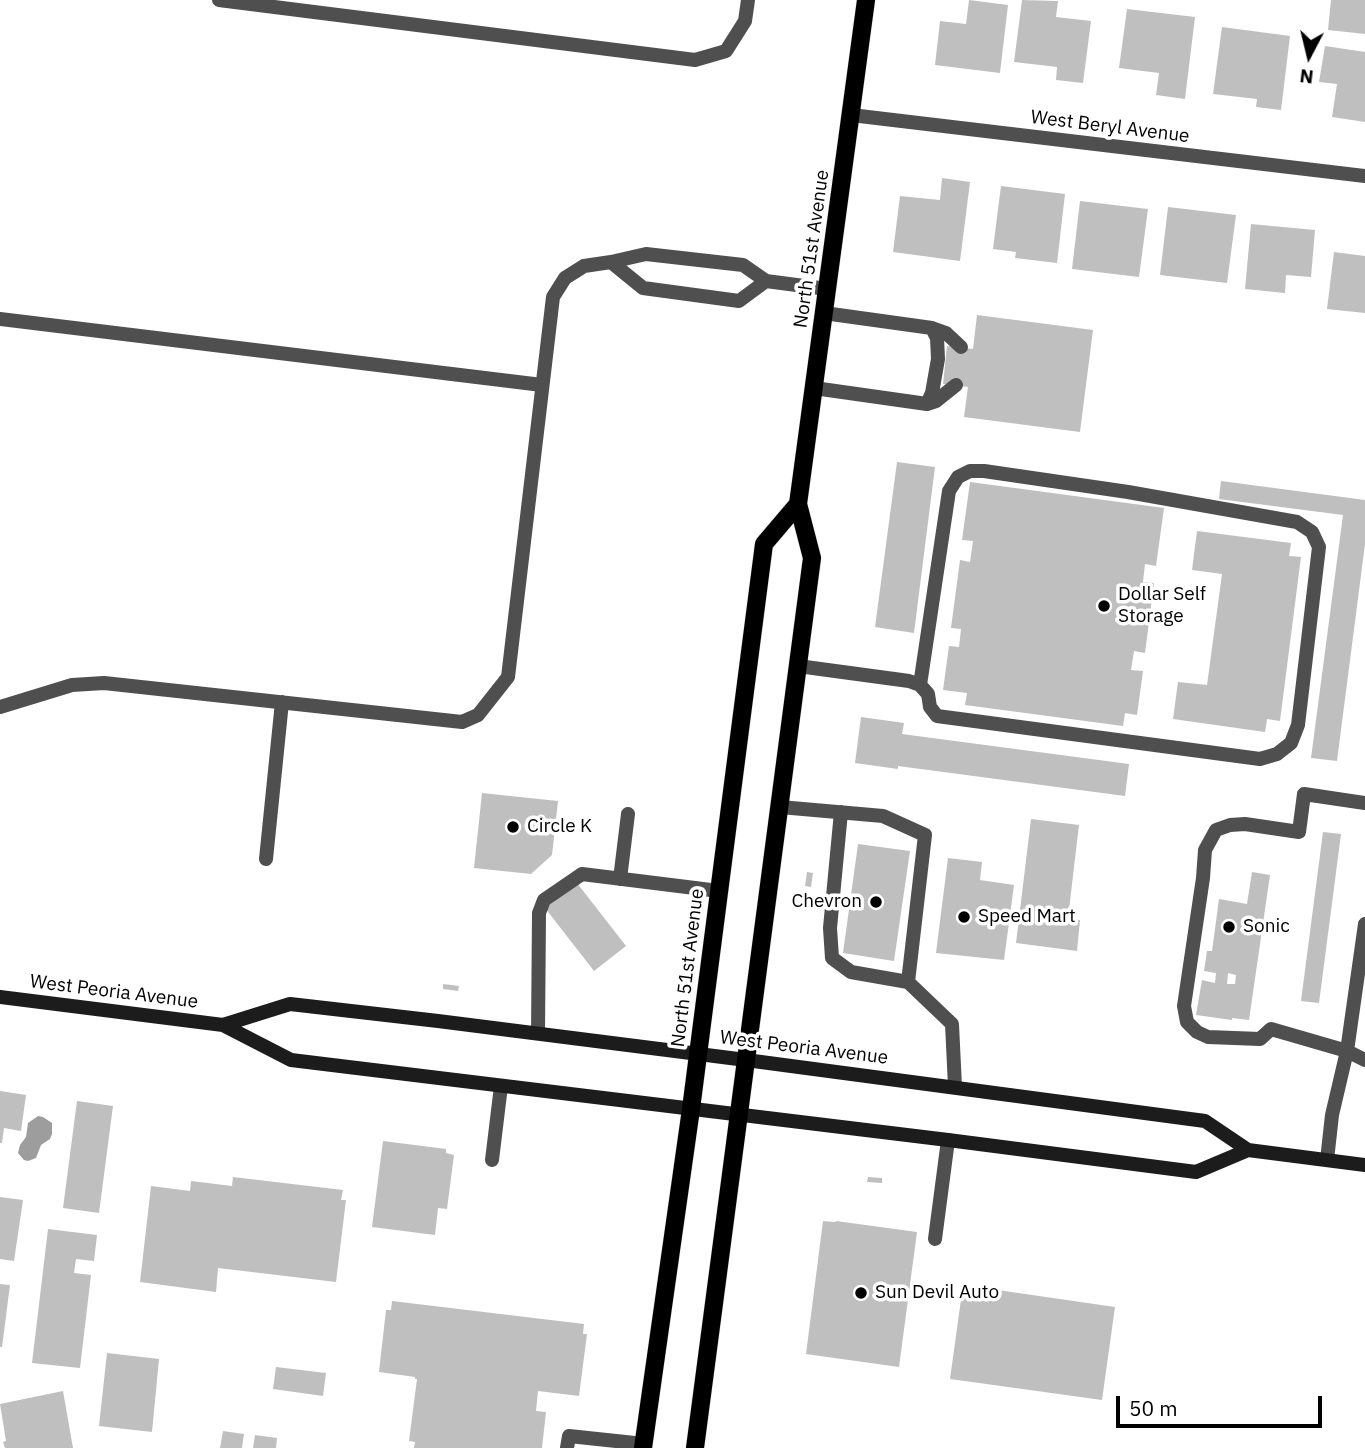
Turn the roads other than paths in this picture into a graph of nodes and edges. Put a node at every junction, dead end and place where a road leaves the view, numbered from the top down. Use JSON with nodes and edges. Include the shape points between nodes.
{"nodes":[{"id":1,"x":219,"y":0,"type":"edge"},
{"id":2,"x":748,"y":0,"type":"edge"},
{"id":3,"x":866,"y":0,"type":"edge"},
{"id":4,"x":851,"y":115,"type":"junction"},
{"id":5,"x":1365,"y":176,"type":"edge"},
{"id":6,"x":611,"y":262,"type":"junction"},
{"id":7,"x":766,"y":281,"type":"junction"},
{"id":8,"x":827,"y":289,"type":"junction"},
{"id":9,"x":824,"y":313,"type":"junction"},
{"id":10,"x":0,"y":319,"type":"edge"},
{"id":11,"x":932,"y":328,"type":"junction"},
{"id":12,"x":961,"y":347,"type":"dead end"},
{"id":13,"x":542,"y":385,"type":"junction"},
{"id":14,"x":956,"y":385,"type":"dead end"},
{"id":15,"x":814,"y":388,"type":"junction"},
{"id":16,"x":927,"y":404,"type":"junction"},
{"id":17,"x":798,"y":504,"type":"junction"},
{"id":18,"x":798,"y":666,"type":"junction"},
{"id":19,"x":920,"y":685,"type":"junction"},
{"id":20,"x":282,"y":702,"type":"junction"},
{"id":21,"x":0,"y":707,"type":"edge"},
{"id":22,"x":1365,"y":803,"type":"edge"},
{"id":23,"x":779,"y":807,"type":"junction"},
{"id":24,"x":841,"y":812,"type":"junction"},
{"id":25,"x":628,"y":814,"type":"dead end"},
{"id":26,"x":266,"y":859,"type":"dead end"},
{"id":27,"x":620,"y":879,"type":"junction"},
{"id":28,"x":719,"y":891,"type":"junction"},
{"id":29,"x":1365,"y":924,"type":"edge"},
{"id":30,"x":908,"y":982,"type":"junction"},
{"id":31,"x":0,"y":998,"type":"edge"},
{"id":32,"x":223,"y":1025,"type":"junction"},
{"id":33,"x":538,"y":1033,"type":"junction"},
{"id":34,"x":1347,"y":1051,"type":"junction"},
{"id":35,"x":698,"y":1054,"type":"junction"},
{"id":36,"x":746,"y":1060,"type":"junction"},
{"id":37,"x":1365,"y":1060,"type":"edge"},
{"id":38,"x":501,"y":1086,"type":"junction"},
{"id":39,"x":955,"y":1087,"type":"junction"},
{"id":40,"x":691,"y":1109,"type":"junction"},
{"id":41,"x":739,"y":1114,"type":"junction"},
{"id":42,"x":948,"y":1140,"type":"junction"},
{"id":43,"x":1248,"y":1150,"type":"junction"},
{"id":44,"x":492,"y":1160,"type":"dead end"},
{"id":45,"x":1327,"y":1160,"type":"junction"},
{"id":46,"x":1365,"y":1164,"type":"edge"},
{"id":47,"x":935,"y":1238,"type":"dead end"},
{"id":48,"x":644,"y":1446,"type":"edge"},
{"id":49,"x":567,"y":1448,"type":"edge"},
{"id":50,"x":695,"y":1448,"type":"edge"}],
"edges":[{"from":1,"to":2,"type":"street","via":[[695,60],[726,51],[745,21]]},
{"from":3,"to":4,"type":"main road","name":"North 51st Avenue"},
{"from":4,"to":5,"type":"street","name":"West Beryl Avenue"},
{"from":4,"to":8,"type":"main road","name":"North 51st Avenue"},
{"from":6,"to":7,"type":"street","via":[[646,254],[743,265]]},
{"from":6,"to":7,"type":"street","via":[[643,288],[739,301]]},
{"from":6,"to":13,"type":"street","via":[[584,266],[565,278],[552,297]]},
{"from":7,"to":8,"type":"street"},
{"from":8,"to":9,"type":"main road","name":"North 51st Avenue"},
{"from":9,"to":11,"type":"street"},
{"from":9,"to":15,"type":"main road","name":"North 51st Avenue"},
{"from":10,"to":13,"type":"street"},
{"from":11,"to":12,"type":"street","via":[[946,332]]},
{"from":11,"to":16,"type":"street","via":[[938,359]]},
{"from":13,"to":20,"type":"street","via":[[508,677],[478,715],[462,722]]},
{"from":14,"to":16,"type":"street"},
{"from":15,"to":16,"type":"street"},
{"from":15,"to":17,"type":"main road","name":"North 51st Avenue"},
{"from":17,"to":18,"type":"main road","name":"North 51st Avenue","via":[[812,558]]},
{"from":17,"to":28,"type":"main road","name":"North 51st Avenue","via":[[764,544]]},
{"from":18,"to":19,"type":"street"},
{"from":18,"to":23,"type":"main road","name":"North 51st Avenue"},
{"from":19,"to":19,"type":"street","via":[[949,491],[958,477],[970,471],[1128,492],[1297,522],[1312,532],[1320,547],[1298,725],[1291,743],[1277,754],[1260,759],[937,716]]},
{"from":20,"to":21,"type":"street","via":[[104,682],[72,685]]},
{"from":20,"to":26,"type":"street"},
{"from":22,"to":34,"type":"street","via":[[1304,794],[1300,832],[1244,824],[1216,830],[1205,850],[1184,1006],[1186,1022],[1208,1037],[1260,1039],[1270,1030]]},
{"from":23,"to":24,"type":"street"},
{"from":23,"to":36,"type":"main road","name":"North 51st Avenue"},
{"from":24,"to":30,"type":"street","via":[[830,928],[832,958],[851,972]]},
{"from":24,"to":30,"type":"street","via":[[883,816],[925,835]]},
{"from":25,"to":27,"type":"street"},
{"from":27,"to":28,"type":"street"},
{"from":27,"to":33,"type":"street","via":[[582,874],[544,900],[539,914]]},
{"from":28,"to":35,"type":"main road","name":"North 51st Avenue"},
{"from":29,"to":34,"type":"street"},
{"from":30,"to":39,"type":"street","via":[[952,1024]]},
{"from":31,"to":32,"type":"main road","name":"West Peoria Avenue"},
{"from":32,"to":33,"type":"main road","name":"West Peoria Avenue","via":[[290,1004]]},
{"from":32,"to":38,"type":"main road","name":"West Peoria Avenue","via":[[290,1060]]},
{"from":33,"to":35,"type":"main road","name":"West Peoria Avenue"},
{"from":34,"to":37,"type":"street"},
{"from":34,"to":45,"type":"street"},
{"from":35,"to":36,"type":"main road","name":"West Peoria Avenue"},
{"from":35,"to":40,"type":"main road","name":"North 51st Avenue"},
{"from":36,"to":39,"type":"main road","name":"West Peoria Avenue"},
{"from":36,"to":41,"type":"main road","name":"North 51st Avenue"},
{"from":38,"to":40,"type":"main road","name":"West Peoria Avenue"},
{"from":38,"to":44,"type":"street"},
{"from":39,"to":43,"type":"main road","name":"West Peoria Avenue","via":[[1205,1121]]},
{"from":40,"to":41,"type":"main road","name":"West Peoria Avenue"},
{"from":40,"to":48,"type":"main road","name":"North 51st Avenue"},
{"from":41,"to":42,"type":"main road","name":"West Peoria Avenue"},
{"from":41,"to":50,"type":"main road","name":"North 51st Avenue"},
{"from":42,"to":43,"type":"main road","name":"West Peoria Avenue","via":[[1196,1172]]},
{"from":42,"to":47,"type":"street"},
{"from":43,"to":45,"type":"main road","name":"West Peoria Avenue"},
{"from":45,"to":46,"type":"main road","name":"West Peoria Avenue"},
{"from":48,"to":49,"type":"street","via":[[569,1436]]}]}
